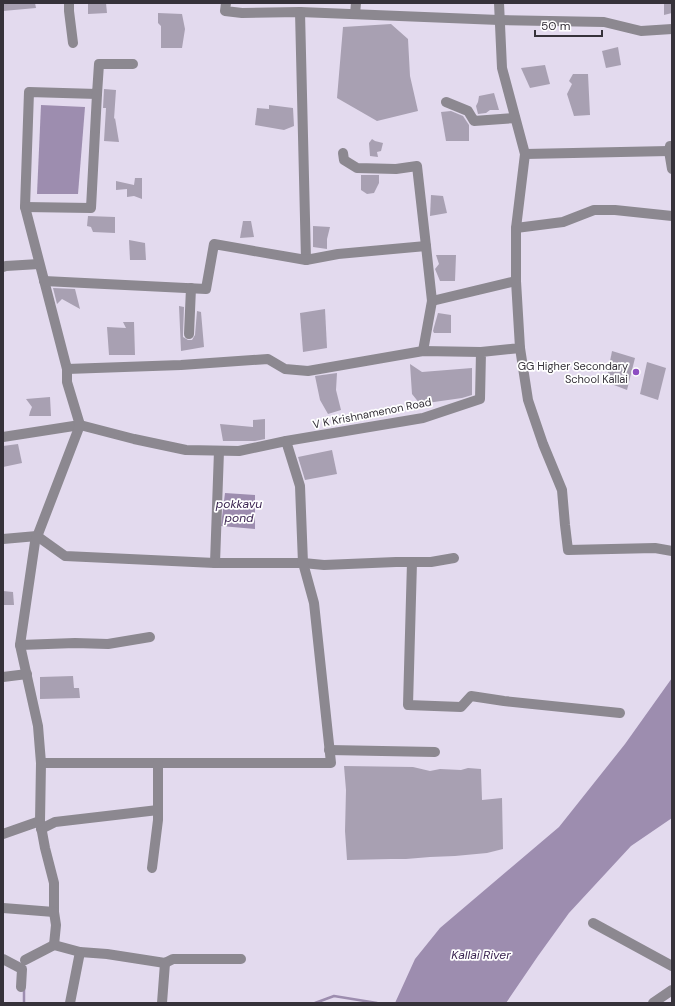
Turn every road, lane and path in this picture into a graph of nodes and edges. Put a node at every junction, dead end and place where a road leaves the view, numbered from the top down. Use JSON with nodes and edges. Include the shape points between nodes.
{"nodes":[{"id":1,"x":69,"y":3,"type":"edge"},
{"id":2,"x":226,"y":3,"type":"edge"},
{"id":3,"x":356,"y":3,"type":"edge"},
{"id":4,"x":498,"y":3,"type":"edge"},
{"id":5,"x":300,"y":12,"type":"junction"},
{"id":6,"x":355,"y":14,"type":"junction"},
{"id":7,"x":499,"y":20,"type":"junction"},
{"id":8,"x":672,"y":29,"type":"edge"},
{"id":9,"x":73,"y":42,"type":"dead end"},
{"id":10,"x":133,"y":64,"type":"dead end"},
{"id":11,"x":97,"y":94,"type":"junction"},
{"id":12,"x":446,"y":102,"type":"dead end"},
{"id":13,"x":515,"y":118,"type":"junction"},
{"id":14,"x":670,"y":148,"type":"edge"},
{"id":15,"x":343,"y":153,"type":"dead end"},
{"id":16,"x":525,"y":154,"type":"junction"},
{"id":17,"x":672,"y":169,"type":"edge"},
{"id":18,"x":24,"y":207,"type":"junction"},
{"id":19,"x":672,"y":216,"type":"edge"},
{"id":20,"x":516,"y":228,"type":"junction"},
{"id":21,"x":426,"y":246,"type":"junction"},
{"id":22,"x":306,"y":260,"type":"junction"},
{"id":23,"x":39,"y":264,"type":"junction"},
{"id":24,"x":3,"y":267,"type":"edge"},
{"id":25,"x":44,"y":281,"type":"junction"},
{"id":26,"x":516,"y":281,"type":"junction"},
{"id":27,"x":190,"y":288,"type":"junction"},
{"id":28,"x":432,"y":301,"type":"junction"},
{"id":29,"x":189,"y":334,"type":"dead end"},
{"id":30,"x":520,"y":348,"type":"junction"},
{"id":31,"x":423,"y":351,"type":"junction"},
{"id":32,"x":481,"y":352,"type":"junction"},
{"id":33,"x":67,"y":369,"type":"junction"},
{"id":34,"x":80,"y":425,"type":"junction"},
{"id":35,"x":3,"y":436,"type":"edge"},
{"id":36,"x":286,"y":441,"type":"junction"},
{"id":37,"x":219,"y":451,"type":"junction"},
{"id":38,"x":37,"y":536,"type":"junction"},
{"id":39,"x":3,"y":539,"type":"edge"},
{"id":40,"x":672,"y":551,"type":"edge"},
{"id":41,"x":454,"y":558,"type":"dead end"},
{"id":42,"x":412,"y":562,"type":"junction"},
{"id":43,"x":215,"y":563,"type":"junction"},
{"id":44,"x":303,"y":563,"type":"junction"},
{"id":45,"x":150,"y":637,"type":"dead end"},
{"id":46,"x":20,"y":645,"type":"junction"},
{"id":47,"x":27,"y":674,"type":"junction"},
{"id":48,"x":3,"y":677,"type":"edge"},
{"id":49,"x":620,"y":713,"type":"dead end"},
{"id":50,"x":330,"y":750,"type":"junction"},
{"id":51,"x":435,"y":752,"type":"dead end"},
{"id":52,"x":40,"y":762,"type":"junction"},
{"id":53,"x":158,"y":763,"type":"junction"},
{"id":54,"x":158,"y":810,"type":"junction"},
{"id":55,"x":40,"y":825,"type":"junction"},
{"id":56,"x":3,"y":834,"type":"edge"},
{"id":57,"x":152,"y":868,"type":"dead end"},
{"id":58,"x":3,"y":908,"type":"edge"},
{"id":59,"x":54,"y":912,"type":"junction"},
{"id":60,"x":593,"y":923,"type":"dead end"},
{"id":61,"x":54,"y":945,"type":"junction"},
{"id":62,"x":80,"y":952,"type":"junction"},
{"id":63,"x":3,"y":959,"type":"edge"},
{"id":64,"x":241,"y":959,"type":"dead end"},
{"id":65,"x":25,"y":960,"type":"dead end"},
{"id":66,"x":164,"y":964,"type":"junction"},
{"id":67,"x":671,"y":965,"type":"edge"},
{"id":68,"x":21,"y":987,"type":"dead end"},
{"id":69,"x":672,"y":990,"type":"edge"},
{"id":70,"x":70,"y":1003,"type":"edge"},
{"id":71,"x":162,"y":1003,"type":"edge"},
{"id":72,"x":654,"y":1003,"type":"edge"}],
"edges":[{"from":1,"to":9,"type":"street"},
{"from":2,"to":5,"type":"street","via":[[225,11]]},
{"from":3,"to":6,"type":"street"},
{"from":4,"to":7,"type":"street"},
{"from":5,"to":6,"type":"street"},
{"from":5,"to":22,"type":"street"},
{"from":6,"to":7,"type":"street"},
{"from":7,"to":8,"type":"street","via":[[604,22],[641,31]]},
{"from":7,"to":13,"type":"street","via":[[502,68]]},
{"from":10,"to":11,"type":"street","via":[[99,64]]},
{"from":11,"to":18,"type":"street","via":[[91,208]]},
{"from":11,"to":18,"type":"street","via":[[28,92]]},
{"from":12,"to":13,"type":"street","via":[[468,111],[474,121]]},
{"from":13,"to":16,"type":"street"},
{"from":14,"to":16,"type":"street"},
{"from":14,"to":17,"type":"street"},
{"from":15,"to":21,"type":"street","via":[[344,160],[357,168],[396,169],[417,166]]},
{"from":16,"to":20,"type":"street"},
{"from":18,"to":23,"type":"street"},
{"from":19,"to":20,"type":"street","via":[[594,210],[563,222]]},
{"from":20,"to":26,"type":"street"},
{"from":21,"to":22,"type":"street","via":[[338,254]]},
{"from":21,"to":28,"type":"street"},
{"from":22,"to":27,"type":"street","via":[[214,244],[206,289]]},
{"from":23,"to":24,"type":"street"},
{"from":23,"to":25,"type":"street"},
{"from":25,"to":27,"type":"street"},
{"from":25,"to":33,"type":"street"},
{"from":26,"to":28,"type":"street"},
{"from":26,"to":30,"type":"street"},
{"from":27,"to":29,"type":"street"},
{"from":28,"to":31,"type":"street"},
{"from":30,"to":32,"type":"street"},
{"from":30,"to":40,"type":"street","via":[[528,400],[562,490],[568,550],[655,548]]},
{"from":31,"to":32,"type":"street"},
{"from":31,"to":33,"type":"street","via":[[308,371],[285,369],[268,359]]},
{"from":32,"to":36,"type":"street","name":"V K Krishnamenon Road","via":[[480,399],[423,418]]},
{"from":33,"to":34,"type":"street","via":[[67,382]]},
{"from":34,"to":35,"type":"street","name":"V K Krishnamenon Road"},
{"from":34,"to":37,"type":"street","name":"V K Krishnamenon Road","via":[[186,450]]},
{"from":34,"to":38,"type":"street"},
{"from":36,"to":37,"type":"street","name":"V K Krishnamenon Road","via":[[239,451]]},
{"from":36,"to":44,"type":"street","via":[[300,486]]},
{"from":37,"to":43,"type":"street"},
{"from":38,"to":39,"type":"street"},
{"from":38,"to":43,"type":"street","via":[[65,556]]},
{"from":38,"to":46,"type":"street"},
{"from":41,"to":42,"type":"street"},
{"from":42,"to":44,"type":"street","via":[[324,565]]},
{"from":42,"to":49,"type":"street","via":[[408,705],[461,707],[471,696]]},
{"from":43,"to":44,"type":"street"},
{"from":44,"to":50,"type":"street","via":[[314,604]]},
{"from":45,"to":46,"type":"street","via":[[108,644]]},
{"from":46,"to":47,"type":"street"},
{"from":47,"to":48,"type":"street"},
{"from":47,"to":52,"type":"street","via":[[38,726]]},
{"from":50,"to":51,"type":"street"},
{"from":50,"to":53,"type":"street","via":[[331,763]]},
{"from":52,"to":53,"type":"street"},
{"from":52,"to":55,"type":"street"},
{"from":53,"to":54,"type":"street"},
{"from":54,"to":55,"type":"street"},
{"from":54,"to":57,"type":"street"},
{"from":55,"to":56,"type":"street"},
{"from":55,"to":59,"type":"street","via":[[54,883]]},
{"from":58,"to":59,"type":"street"},
{"from":59,"to":61,"type":"street"},
{"from":60,"to":67,"type":"street"},
{"from":61,"to":62,"type":"street"},
{"from":61,"to":65,"type":"street"},
{"from":62,"to":66,"type":"street"},
{"from":62,"to":70,"type":"street"},
{"from":63,"to":68,"type":"street","via":[[22,969]]},
{"from":64,"to":66,"type":"street","via":[[173,959]]},
{"from":66,"to":71,"type":"street"},
{"from":69,"to":72,"type":"street"}]}
